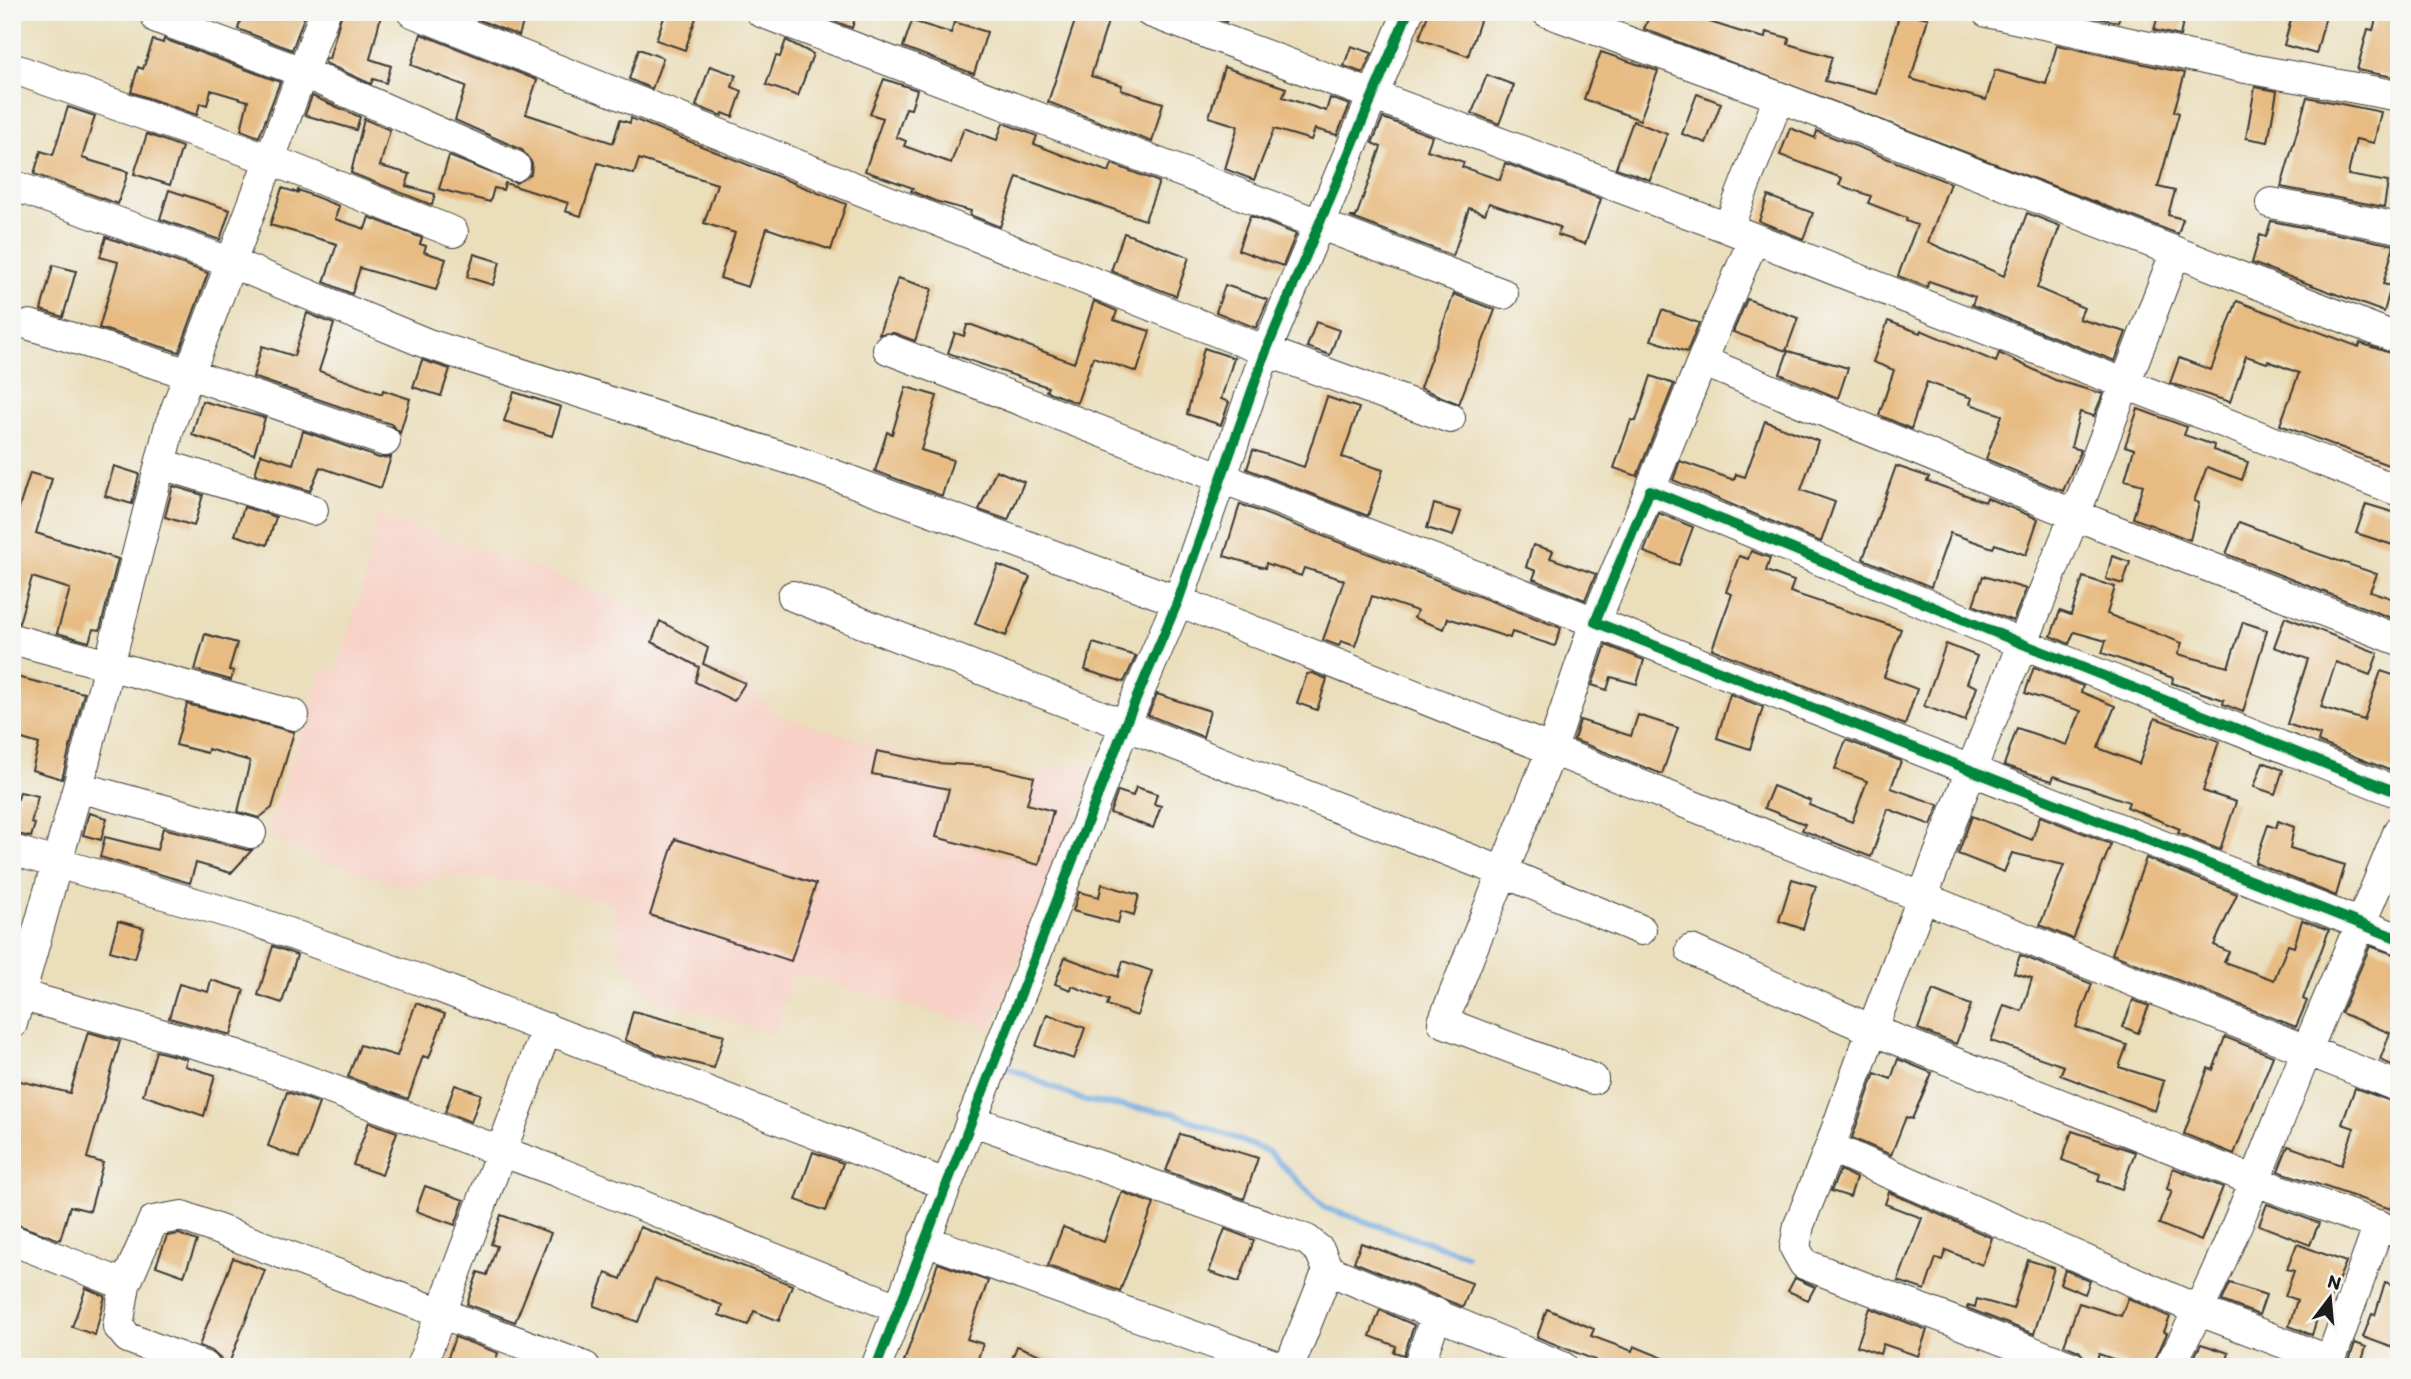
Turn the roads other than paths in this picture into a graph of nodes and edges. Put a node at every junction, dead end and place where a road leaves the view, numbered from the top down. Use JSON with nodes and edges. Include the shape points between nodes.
{"nodes":[{"id":1,"x":325,"y":12,"type":"edge"},
{"id":2,"x":412,"y":12,"type":"edge"},
{"id":3,"x":761,"y":12,"type":"edge"},
{"id":4,"x":1150,"y":12,"type":"edge"},
{"id":5,"x":1408,"y":12,"type":"edge"},
{"id":6,"x":1547,"y":12,"type":"edge"},
{"id":7,"x":1987,"y":12,"type":"edge"},
{"id":8,"x":157,"y":18,"type":"dead end"},
{"id":9,"x":12,"y":68,"type":"edge"},
{"id":10,"x":302,"y":72,"type":"junction"},
{"id":11,"x":2399,"y":96,"type":"edge"},
{"id":12,"x":1372,"y":97,"type":"junction"},
{"id":13,"x":1779,"y":97,"type":"junction"},
{"id":14,"x":269,"y":159,"type":"junction"},
{"id":15,"x":515,"y":166,"type":"dead end"},
{"id":16,"x":12,"y":185,"type":"edge"},
{"id":17,"x":2271,"y":203,"type":"dead end"},
{"id":18,"x":1320,"y":224,"type":"junction"},
{"id":19,"x":2399,"y":228,"type":"edge"},
{"id":20,"x":453,"y":232,"type":"dead end"},
{"id":21,"x":1741,"y":233,"type":"junction"},
{"id":22,"x":2175,"y":253,"type":"junction"},
{"id":23,"x":232,"y":263,"type":"junction"},
{"id":24,"x":1503,"y":295,"type":"dead end"},
{"id":25,"x":30,"y":326,"type":"dead end"},
{"id":26,"x":2399,"y":339,"type":"edge"},
{"id":27,"x":888,"y":349,"type":"dead end"},
{"id":28,"x":1266,"y":351,"type":"junction"},
{"id":29,"x":1702,"y":361,"type":"junction"},
{"id":30,"x":190,"y":374,"type":"junction"},
{"id":31,"x":2126,"y":383,"type":"junction"},
{"id":32,"x":1450,"y":418,"type":"dead end"},
{"id":33,"x":385,"y":441,"type":"dead end"},
{"id":34,"x":161,"y":464,"type":"junction"},
{"id":35,"x":1221,"y":479,"type":"junction"},
{"id":36,"x":1650,"y":490,"type":"junction"},
{"id":37,"x":2399,"y":491,"type":"edge"},
{"id":38,"x":313,"y":510,"type":"dead end"},
{"id":39,"x":2075,"y":515,"type":"junction"},
{"id":40,"x":793,"y":596,"type":"dead end"},
{"id":41,"x":1178,"y":601,"type":"junction"},
{"id":42,"x":1595,"y":622,"type":"junction"},
{"id":43,"x":12,"y":639,"type":"edge"},
{"id":44,"x":2399,"y":640,"type":"edge"},
{"id":45,"x":2023,"y":644,"type":"junction"},
{"id":46,"x":110,"y":666,"type":"junction"},
{"id":47,"x":294,"y":715,"type":"dead end"},
{"id":48,"x":1125,"y":725,"type":"junction"},
{"id":49,"x":1552,"y":749,"type":"junction"},
{"id":50,"x":1971,"y":770,"type":"junction"},
{"id":51,"x":78,"y":787,"type":"junction"},
{"id":52,"x":2399,"y":793,"type":"edge"},
{"id":53,"x":2399,"y":830,"type":"edge"},
{"id":54,"x":251,"y":833,"type":"dead end"},
{"id":55,"x":12,"y":850,"type":"edge"},
{"id":56,"x":57,"y":863,"type":"junction"},
{"id":57,"x":1503,"y":872,"type":"junction"},
{"id":58,"x":1922,"y":900,"type":"junction"},
{"id":59,"x":2363,"y":925,"type":"junction"},
{"id":60,"x":1641,"y":930,"type":"dead end"},
{"id":61,"x":2399,"y":939,"type":"edge"},
{"id":62,"x":1691,"y":950,"type":"dead end"},
{"id":63,"x":17,"y":994,"type":"edge"},
{"id":64,"x":12,"y":1024,"type":"edge"},
{"id":65,"x":547,"y":1028,"type":"junction"},
{"id":66,"x":1872,"y":1030,"type":"junction"},
{"id":67,"x":2306,"y":1052,"type":"junction"},
{"id":68,"x":1593,"y":1080,"type":"dead end"},
{"id":69,"x":2399,"y":1087,"type":"edge"},
{"id":70,"x":971,"y":1120,"type":"junction"},
{"id":71,"x":1830,"y":1147,"type":"junction"},
{"id":72,"x":502,"y":1152,"type":"junction"},
{"id":73,"x":2255,"y":1181,"type":"junction"},
{"id":74,"x":945,"y":1184,"type":"junction"},
{"id":75,"x":2389,"y":1229,"type":"edge"},
{"id":76,"x":12,"y":1240,"type":"edge"},
{"id":77,"x":924,"y":1240,"type":"junction"},
{"id":78,"x":1328,"y":1270,"type":"junction"},
{"id":79,"x":125,"y":1285,"type":"junction"},
{"id":80,"x":898,"y":1308,"type":"junction"},
{"id":81,"x":2200,"y":1311,"type":"junction"},
{"id":82,"x":442,"y":1312,"type":"junction"},
{"id":83,"x":1437,"y":1313,"type":"junction"},
{"id":84,"x":885,"y":1364,"type":"edge"},
{"id":85,"x":2330,"y":1364,"type":"edge"},
{"id":86,"x":1554,"y":1365,"type":"edge"},
{"id":87,"x":205,"y":1367,"type":"edge"},
{"id":88,"x":421,"y":1367,"type":"edge"},
{"id":89,"x":585,"y":1367,"type":"edge"},
{"id":90,"x":1280,"y":1367,"type":"edge"},
{"id":91,"x":1289,"y":1367,"type":"edge"},
{"id":92,"x":1418,"y":1367,"type":"edge"},
{"id":93,"x":2071,"y":1367,"type":"edge"},
{"id":94,"x":2169,"y":1367,"type":"edge"}],
"edges":[{"from":1,"to":10,"type":"street"},
{"from":2,"to":28,"type":"street"},
{"from":3,"to":18,"type":"street"},
{"from":4,"to":12,"type":"street"},
{"from":5,"to":12,"type":"street"},
{"from":6,"to":13,"type":"street"},
{"from":7,"to":11,"type":"street"},
{"from":8,"to":10,"type":"street"},
{"from":9,"to":14,"type":"street"},
{"from":10,"to":14,"type":"street"},
{"from":10,"to":15,"type":"street"},
{"from":12,"to":18,"type":"street"},
{"from":12,"to":21,"type":"street"},
{"from":13,"to":21,"type":"street"},
{"from":13,"to":22,"type":"street"},
{"from":14,"to":20,"type":"street"},
{"from":14,"to":23,"type":"street"},
{"from":16,"to":23,"type":"street"},
{"from":17,"to":19,"type":"street"},
{"from":18,"to":24,"type":"street"},
{"from":18,"to":28,"type":"street"},
{"from":21,"to":29,"type":"street"},
{"from":21,"to":31,"type":"street"},
{"from":22,"to":26,"type":"street"},
{"from":22,"to":31,"type":"street"},
{"from":23,"to":30,"type":"street"},
{"from":23,"to":41,"type":"street","via":[[428,344],[796,461]]},
{"from":25,"to":30,"type":"street"},
{"from":27,"to":35,"type":"street"},
{"from":28,"to":32,"type":"street"},
{"from":28,"to":35,"type":"street"},
{"from":29,"to":36,"type":"street"},
{"from":29,"to":39,"type":"street"},
{"from":30,"to":33,"type":"street"},
{"from":30,"to":34,"type":"street"},
{"from":31,"to":37,"type":"street"},
{"from":31,"to":39,"type":"street"},
{"from":34,"to":38,"type":"street"},
{"from":34,"to":46,"type":"street"},
{"from":35,"to":41,"type":"street"},
{"from":35,"to":42,"type":"street"},
{"from":36,"to":42,"type":"street"},
{"from":36,"to":45,"type":"street"},
{"from":39,"to":44,"type":"street"},
{"from":39,"to":45,"type":"street"},
{"from":40,"to":48,"type":"street"},
{"from":41,"to":48,"type":"street"},
{"from":41,"to":49,"type":"street"},
{"from":42,"to":49,"type":"street"},
{"from":42,"to":50,"type":"street"},
{"from":43,"to":46,"type":"street"},
{"from":45,"to":50,"type":"street"},
{"from":45,"to":52,"type":"street"},
{"from":46,"to":47,"type":"street"},
{"from":46,"to":51,"type":"street"},
{"from":48,"to":57,"type":"street"},
{"from":48,"to":70,"type":"street"},
{"from":49,"to":57,"type":"street"},
{"from":49,"to":58,"type":"street"},
{"from":50,"to":58,"type":"street"},
{"from":50,"to":59,"type":"street"},
{"from":51,"to":54,"type":"street"},
{"from":51,"to":56,"type":"street"},
{"from":53,"to":59,"type":"street"},
{"from":55,"to":56,"type":"street"},
{"from":56,"to":63,"type":"street"},
{"from":56,"to":65,"type":"street","via":[[243,917]]},
{"from":57,"to":60,"type":"street"},
{"from":57,"to":68,"type":"street","via":[[1443,1022]]},
{"from":58,"to":66,"type":"street"},
{"from":58,"to":67,"type":"street"},
{"from":59,"to":61,"type":"street"},
{"from":59,"to":67,"type":"street"},
{"from":62,"to":66,"type":"street"},
{"from":63,"to":64,"type":"street"},
{"from":63,"to":72,"type":"street","via":[[237,1055]]},
{"from":65,"to":72,"type":"street"},
{"from":65,"to":74,"type":"street"},
{"from":66,"to":71,"type":"street"},
{"from":66,"to":73,"type":"street"},
{"from":67,"to":69,"type":"street"},
{"from":67,"to":73,"type":"street"},
{"from":70,"to":74,"type":"street"},
{"from":70,"to":78,"type":"street","via":[[1307,1240],[1320,1251]]},
{"from":71,"to":81,"type":"street"},
{"from":71,"to":93,"type":"street","via":[[1799,1225],[1795,1248],[1804,1264]]},
{"from":72,"to":80,"type":"street"},
{"from":72,"to":82,"type":"street"},
{"from":73,"to":75,"type":"street"},
{"from":73,"to":81,"type":"street"},
{"from":74,"to":77,"type":"street"},
{"from":75,"to":85,"type":"street"},
{"from":76,"to":79,"type":"street"},
{"from":77,"to":80,"type":"street"},
{"from":77,"to":90,"type":"street"},
{"from":78,"to":83,"type":"street"},
{"from":78,"to":91,"type":"street"},
{"from":79,"to":82,"type":"street","via":[[153,1221],[182,1216]]},
{"from":79,"to":87,"type":"street","via":[[118,1326],[128,1338]]},
{"from":80,"to":84,"type":"street"},
{"from":81,"to":85,"type":"street"},
{"from":81,"to":94,"type":"street"},
{"from":82,"to":88,"type":"street"},
{"from":82,"to":89,"type":"street"},
{"from":83,"to":86,"type":"street"},
{"from":83,"to":92,"type":"street"}]}
